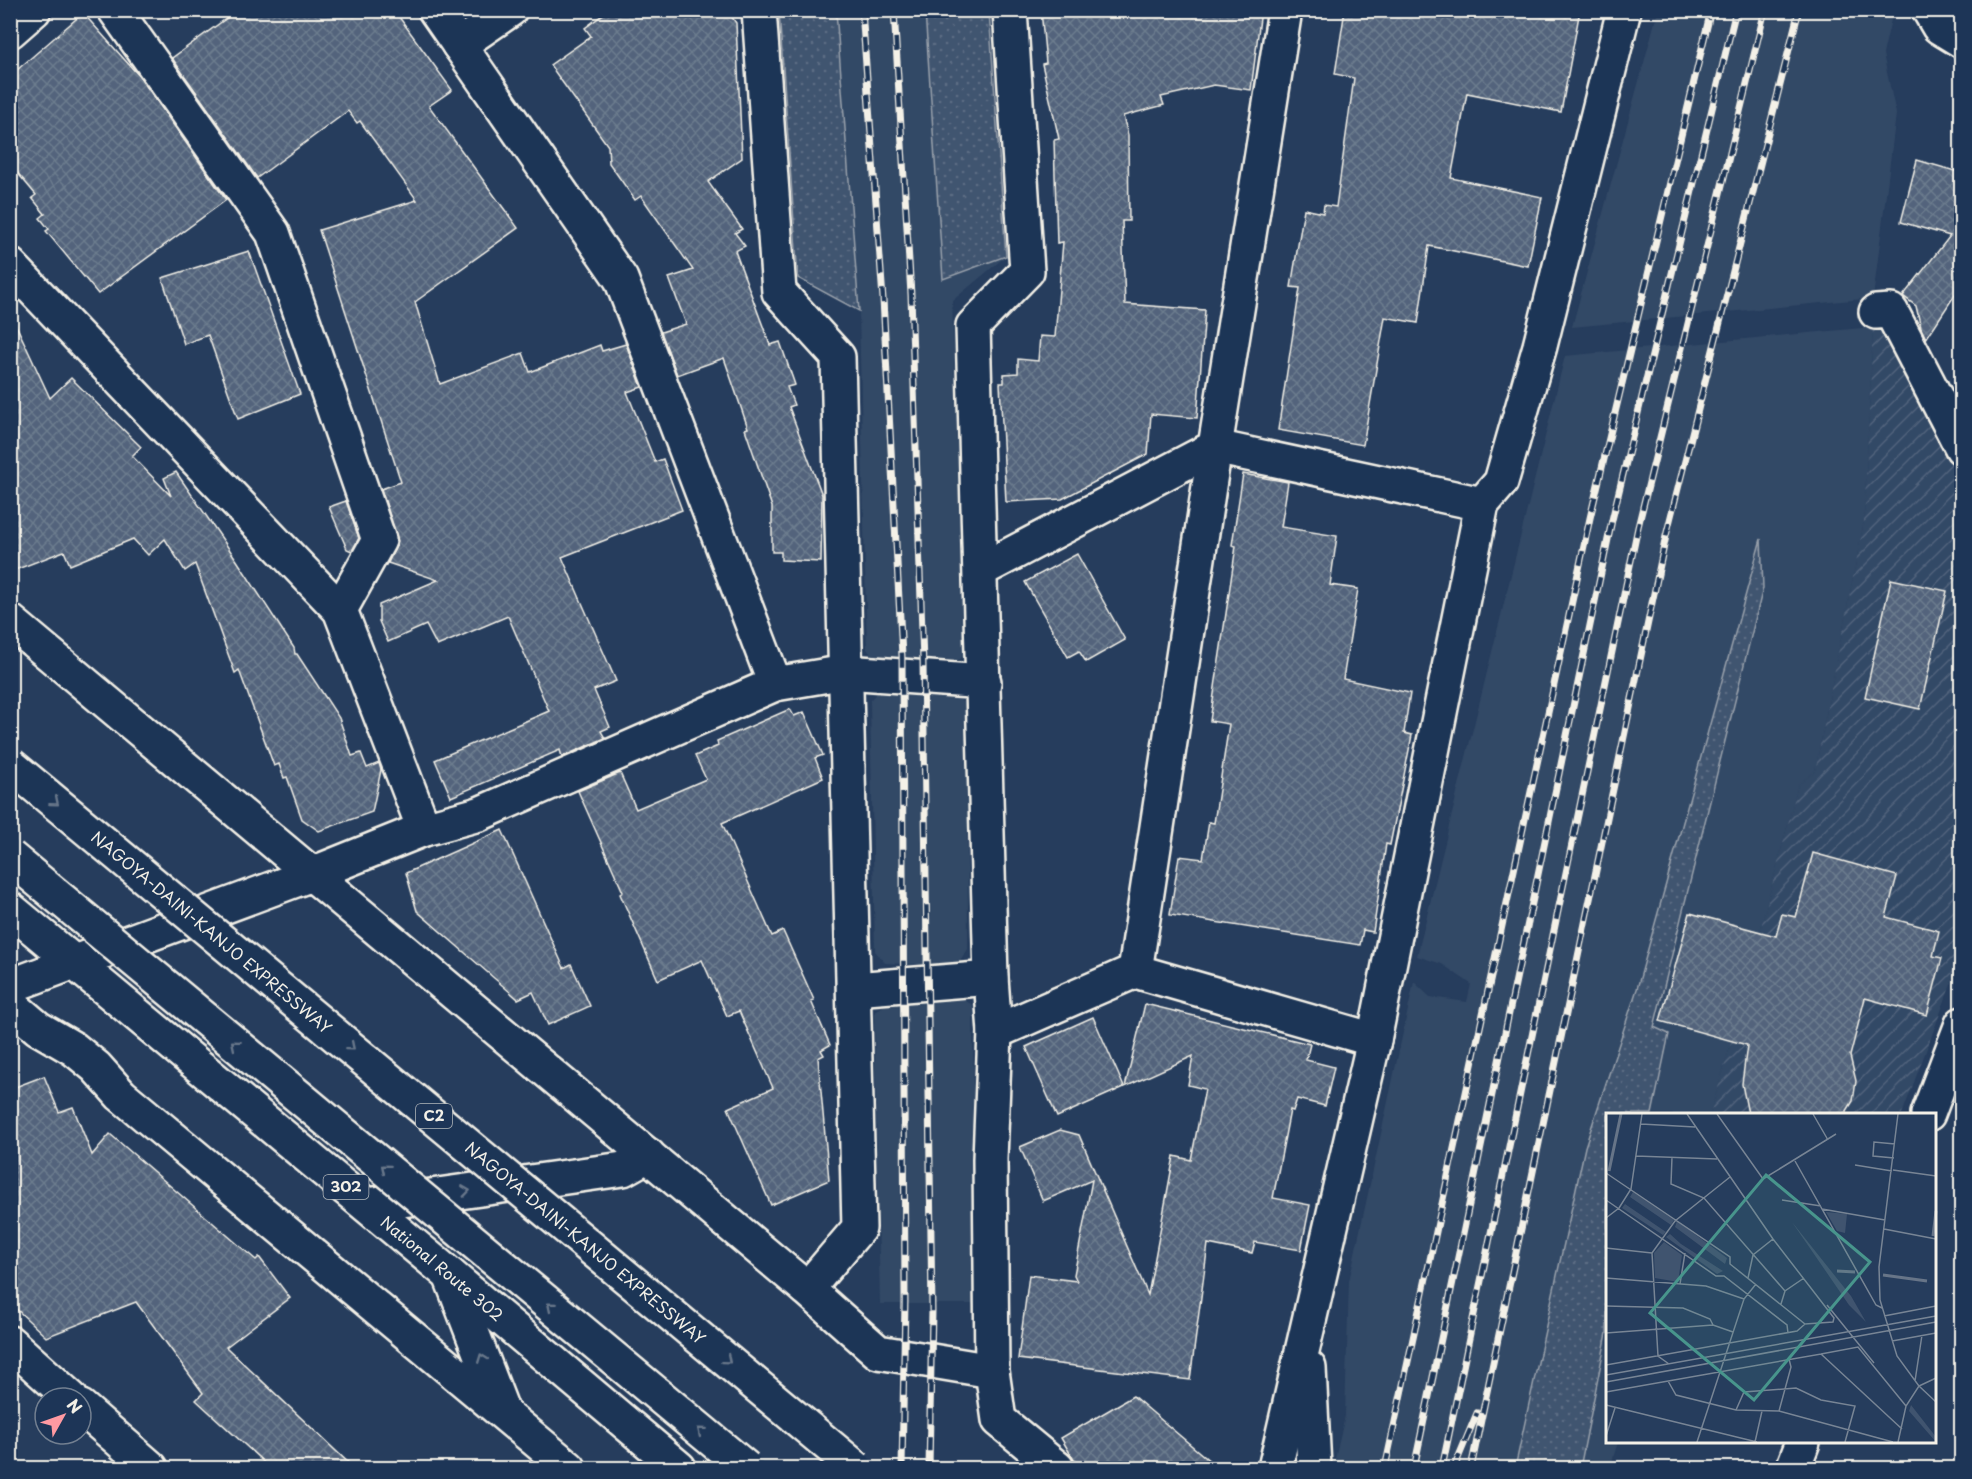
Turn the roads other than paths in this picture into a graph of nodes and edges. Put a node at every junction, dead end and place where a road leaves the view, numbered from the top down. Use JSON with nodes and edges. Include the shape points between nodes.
{"nodes":[{"id":1,"x":34,"y":10,"type":"edge"},
{"id":2,"x":115,"y":10,"type":"edge"},
{"id":3,"x":435,"y":10,"type":"edge"},
{"id":4,"x":510,"y":10,"type":"edge"},
{"id":5,"x":759,"y":10,"type":"edge"},
{"id":6,"x":1010,"y":10,"type":"edge"},
{"id":7,"x":1285,"y":10,"type":"edge"},
{"id":8,"x":1624,"y":10,"type":"edge"},
{"id":9,"x":1929,"y":10,"type":"edge"},
{"id":10,"x":10,"y":31,"type":"edge"},
{"id":11,"x":1962,"y":41,"type":"edge"},
{"id":12,"x":459,"y":45,"type":"junction"},
{"id":13,"x":10,"y":265,"type":"edge"},
{"id":14,"x":1876,"y":312,"type":"dead end"},
{"id":15,"x":1215,"y":447,"type":"junction"},
{"id":16,"x":1962,"y":448,"type":"edge"},
{"id":17,"x":1482,"y":504,"type":"junction"},
{"id":18,"x":981,"y":570,"type":"junction"},
{"id":19,"x":340,"y":610,"type":"junction"},
{"id":20,"x":10,"y":621,"type":"edge"},
{"id":21,"x":846,"y":672,"type":"junction"},
{"id":22,"x":984,"y":682,"type":"junction"},
{"id":23,"x":775,"y":684,"type":"junction"},
{"id":24,"x":10,"y":765,"type":"edge"},
{"id":25,"x":424,"y":830,"type":"junction"},
{"id":26,"x":10,"y":857,"type":"edge"},
{"id":27,"x":312,"y":874,"type":"junction"},
{"id":28,"x":10,"y":909,"type":"edge"},
{"id":29,"x":76,"y":963,"type":"junction"},
{"id":30,"x":1135,"y":971,"type":"junction"},
{"id":31,"x":991,"y":978,"type":"junction"},
{"id":32,"x":10,"y":986,"type":"edge"},
{"id":33,"x":854,"y":989,"type":"junction"},
{"id":34,"x":10,"y":1004,"type":"edge"},
{"id":35,"x":1962,"y":1024,"type":"edge"},
{"id":36,"x":995,"y":1032,"type":"junction"},
{"id":37,"x":1374,"y":1041,"type":"junction"},
{"id":38,"x":1928,"y":1113,"type":"edge"},
{"id":39,"x":648,"y":1155,"type":"junction"},
{"id":40,"x":367,"y":1205,"type":"junction"},
{"id":41,"x":450,"y":1275,"type":"junction"},
{"id":42,"x":807,"y":1289,"type":"junction"},
{"id":43,"x":1307,"y":1325,"type":"junction"},
{"id":44,"x":10,"y":1343,"type":"edge"},
{"id":45,"x":992,"y":1371,"type":"junction"},
{"id":46,"x":58,"y":1386,"type":"edge"},
{"id":47,"x":503,"y":1412,"type":"junction"},
{"id":48,"x":93,"y":1418,"type":"edge"},
{"id":49,"x":1803,"y":1443,"type":"edge"},
{"id":50,"x":150,"y":1468,"type":"edge"},
{"id":51,"x":569,"y":1468,"type":"edge"},
{"id":52,"x":679,"y":1468,"type":"edge"},
{"id":53,"x":746,"y":1468,"type":"edge"},
{"id":54,"x":856,"y":1468,"type":"edge"},
{"id":55,"x":1057,"y":1468,"type":"edge"},
{"id":56,"x":1275,"y":1468,"type":"edge"},
{"id":57,"x":1314,"y":1468,"type":"edge"},
{"id":58,"x":1793,"y":1468,"type":"edge"}],
"edges":[{"from":1,"to":10,"type":"main road"},
{"from":2,"to":19,"type":"main road","via":[[273,233],[379,540]]},
{"from":3,"to":12,"type":"main road"},
{"from":4,"to":12,"type":"main road"},
{"from":5,"to":21,"type":"main road","via":[[778,292],[838,357]]},
{"from":6,"to":18,"type":"main road","via":[[1027,271],[973,326]]},
{"from":7,"to":15,"type":"main road"},
{"from":8,"to":17,"type":"main road","via":[[1540,346],[1501,483]]},
{"from":9,"to":11,"type":"main road","via":[[1939,27]]},
{"from":12,"to":23,"type":"main road","via":[[621,279]]},
{"from":13,"to":19,"type":"main road"},
{"from":14,"to":16,"type":"main road","via":[[1891,311]]},
{"from":15,"to":17,"type":"main road"},
{"from":15,"to":18,"type":"main road"},
{"from":15,"to":30,"type":"main road"},
{"from":17,"to":37,"type":"main road"},
{"from":18,"to":22,"type":"main road"},
{"from":19,"to":25,"type":"main road"},
{"from":20,"to":27,"type":"main road"},
{"from":21,"to":22,"type":"main road"},
{"from":21,"to":23,"type":"main road"},
{"from":21,"to":33,"type":"main road"},
{"from":22,"to":31,"type":"main road"},
{"from":23,"to":25,"type":"main road","via":[[479,814]]},
{"from":24,"to":54,"type":"main road","name":"NAGOYA-DAINI-KANJO EXPRESSWAY","number":"C2","one_way":true,"bridge":true},
{"from":25,"to":27,"type":"main road"},
{"from":53,"to":26,"type":"main road","one_way":true,"bridge":true},
{"from":27,"to":29,"type":"main road"},
{"from":27,"to":39,"type":"main road"},
{"from":28,"to":29,"type":"main road","name":"National Route 302","number":"302"},
{"from":29,"to":32,"type":"main road"},
{"from":29,"to":40,"type":"main road","name":"National Route 302","number":"302"},
{"from":30,"to":36,"type":"main road"},
{"from":30,"to":37,"type":"main road"},
{"from":31,"to":33,"type":"main road"},
{"from":31,"to":36,"type":"main road"},
{"from":33,"to":42,"type":"main road","via":[[859,1228]]},
{"from":34,"to":47,"type":"main road","via":[[96,1067],[121,1095]]},
{"from":35,"to":38,"type":"main road"},
{"from":36,"to":45,"type":"main road","via":[[990,1160]]},
{"from":37,"to":43,"type":"main road"},
{"from":40,"to":39,"type":"main road","one_way":true,"via":[[623,1168]]},
{"from":39,"to":42,"type":"main road"},
{"from":40,"to":41,"type":"main road","name":"National Route 302","number":"302"},
{"from":47,"to":41,"type":"main road","one_way":true},
{"from":41,"to":52,"type":"main road","name":"National Route 302","number":"302"},
{"from":42,"to":45,"type":"main road","via":[[878,1352]]},
{"from":43,"to":56,"type":"main road"},
{"from":43,"to":57,"type":"main road"},
{"from":44,"to":46,"type":"main road"},
{"from":45,"to":55,"type":"main road","via":[[999,1420]]},
{"from":47,"to":51,"type":"main road"},
{"from":48,"to":50,"type":"main road"},
{"from":49,"to":58,"type":"main road"}]}
